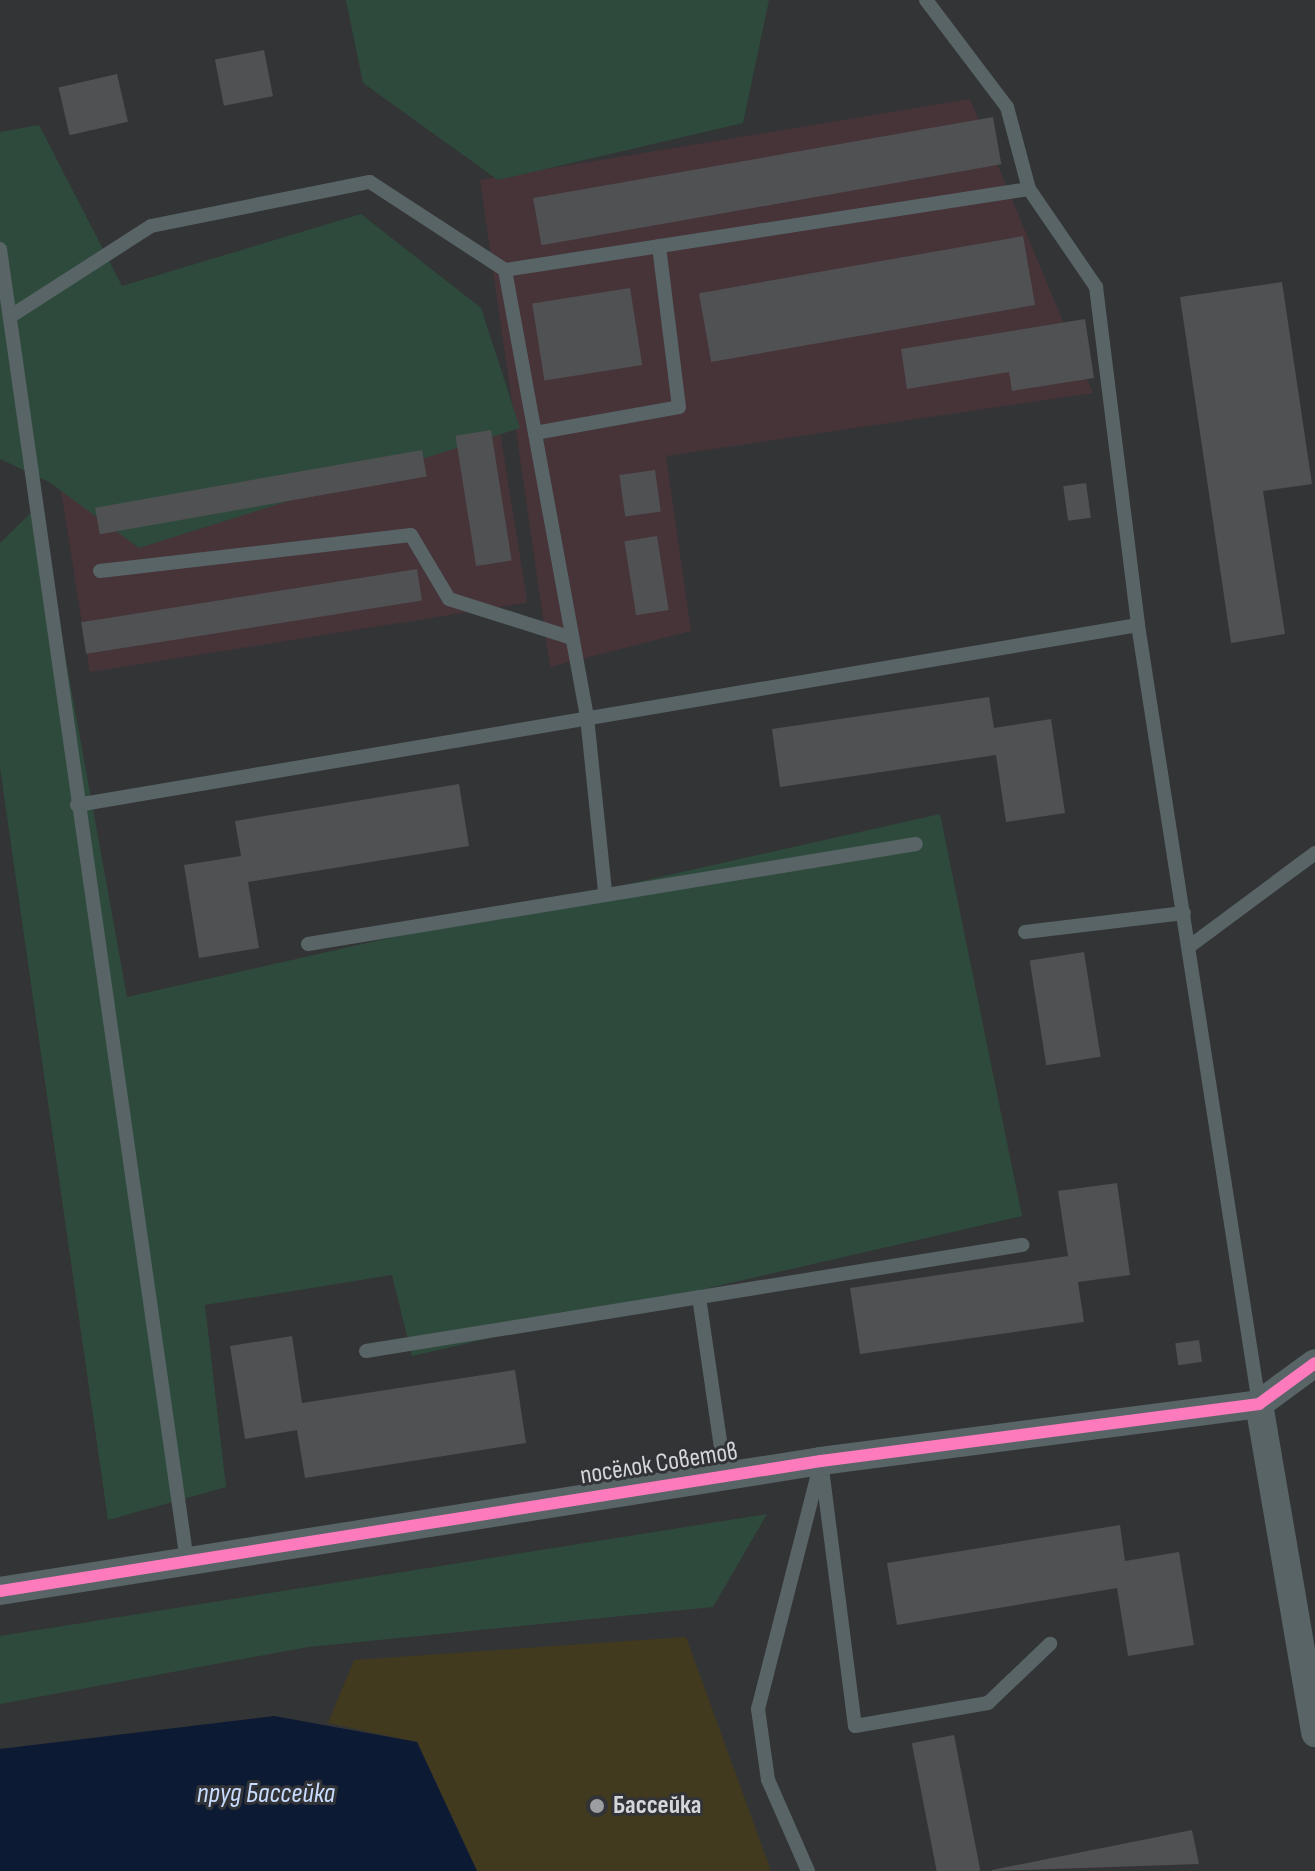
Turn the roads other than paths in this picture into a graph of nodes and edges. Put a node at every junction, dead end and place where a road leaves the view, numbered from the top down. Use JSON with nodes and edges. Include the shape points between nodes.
{"nodes":[{"id":1,"x":926,"y":0,"type":"edge"},
{"id":2,"x":1029,"y":189,"type":"junction"},
{"id":3,"x":659,"y":246,"type":"junction"},
{"id":4,"x":0,"y":249,"type":"edge"},
{"id":5,"x":505,"y":270,"type":"junction"},
{"id":6,"x":14,"y":314,"type":"junction"},
{"id":7,"x":535,"y":433,"type":"junction"},
{"id":8,"x":100,"y":571,"type":"dead end"},
{"id":9,"x":1138,"y":625,"type":"junction"},
{"id":10,"x":572,"y":638,"type":"junction"},
{"id":11,"x":587,"y":717,"type":"junction"},
{"id":12,"x":77,"y":805,"type":"junction"},
{"id":13,"x":916,"y":844,"type":"dead end"},
{"id":14,"x":1315,"y":853,"type":"edge"},
{"id":15,"x":605,"y":892,"type":"junction"},
{"id":16,"x":1184,"y":913,"type":"junction"},
{"id":17,"x":1025,"y":932,"type":"dead end"},
{"id":18,"x":308,"y":944,"type":"dead end"},
{"id":19,"x":1190,"y":946,"type":"junction"},
{"id":20,"x":1022,"y":1245,"type":"dead end"},
{"id":21,"x":699,"y":1297,"type":"junction"},
{"id":22,"x":366,"y":1351,"type":"dead end"},
{"id":23,"x":1315,"y":1363,"type":"edge"},
{"id":24,"x":1259,"y":1404,"type":"junction"},
{"id":25,"x":821,"y":1461,"type":"junction"},
{"id":26,"x":725,"y":1476,"type":"junction"},
{"id":27,"x":187,"y":1562,"type":"junction"},
{"id":28,"x":0,"y":1591,"type":"edge"},
{"id":29,"x":1050,"y":1644,"type":"dead end"},
{"id":30,"x":1315,"y":1733,"type":"edge"},
{"id":31,"x":808,"y":1871,"type":"edge"}],
"edges":[{"from":1,"to":2,"type":"lane","via":[[1007,107]]},
{"from":2,"to":3,"type":"lane"},
{"from":2,"to":9,"type":"lane","via":[[1096,287]]},
{"from":3,"to":5,"type":"lane"},
{"from":3,"to":7,"type":"lane","via":[[679,407]]},
{"from":4,"to":6,"type":"lane"},
{"from":5,"to":6,"type":"lane","via":[[370,182],[151,226]]},
{"from":5,"to":7,"type":"lane"},
{"from":6,"to":12,"type":"lane"},
{"from":7,"to":10,"type":"lane"},
{"from":8,"to":10,"type":"lane","via":[[411,535],[449,599]]},
{"from":9,"to":11,"type":"lane"},
{"from":9,"to":16,"type":"lane"},
{"from":10,"to":11,"type":"lane"},
{"from":11,"to":12,"type":"lane"},
{"from":11,"to":15,"type":"lane"},
{"from":12,"to":27,"type":"lane"},
{"from":13,"to":15,"type":"lane"},
{"from":14,"to":19,"type":"lane"},
{"from":15,"to":18,"type":"lane"},
{"from":16,"to":17,"type":"lane"},
{"from":16,"to":19,"type":"lane"},
{"from":19,"to":24,"type":"lane"},
{"from":20,"to":21,"type":"lane"},
{"from":21,"to":22,"type":"lane"},
{"from":21,"to":26,"type":"lane"},
{"from":23,"to":24,"type":"street","name":"посёлок Советов"},
{"from":24,"to":25,"type":"street","name":"посёлок Советов"},
{"from":24,"to":30,"type":"street"},
{"from":25,"to":26,"type":"street","name":"посёлок Советов"},
{"from":25,"to":29,"type":"lane","via":[[855,1726],[988,1703]]},
{"from":25,"to":31,"type":"lane","via":[[758,1709],[768,1780]]},
{"from":26,"to":27,"type":"street","name":"посёлок Советов"},
{"from":27,"to":28,"type":"street","name":"посёлок Советов"}]}
